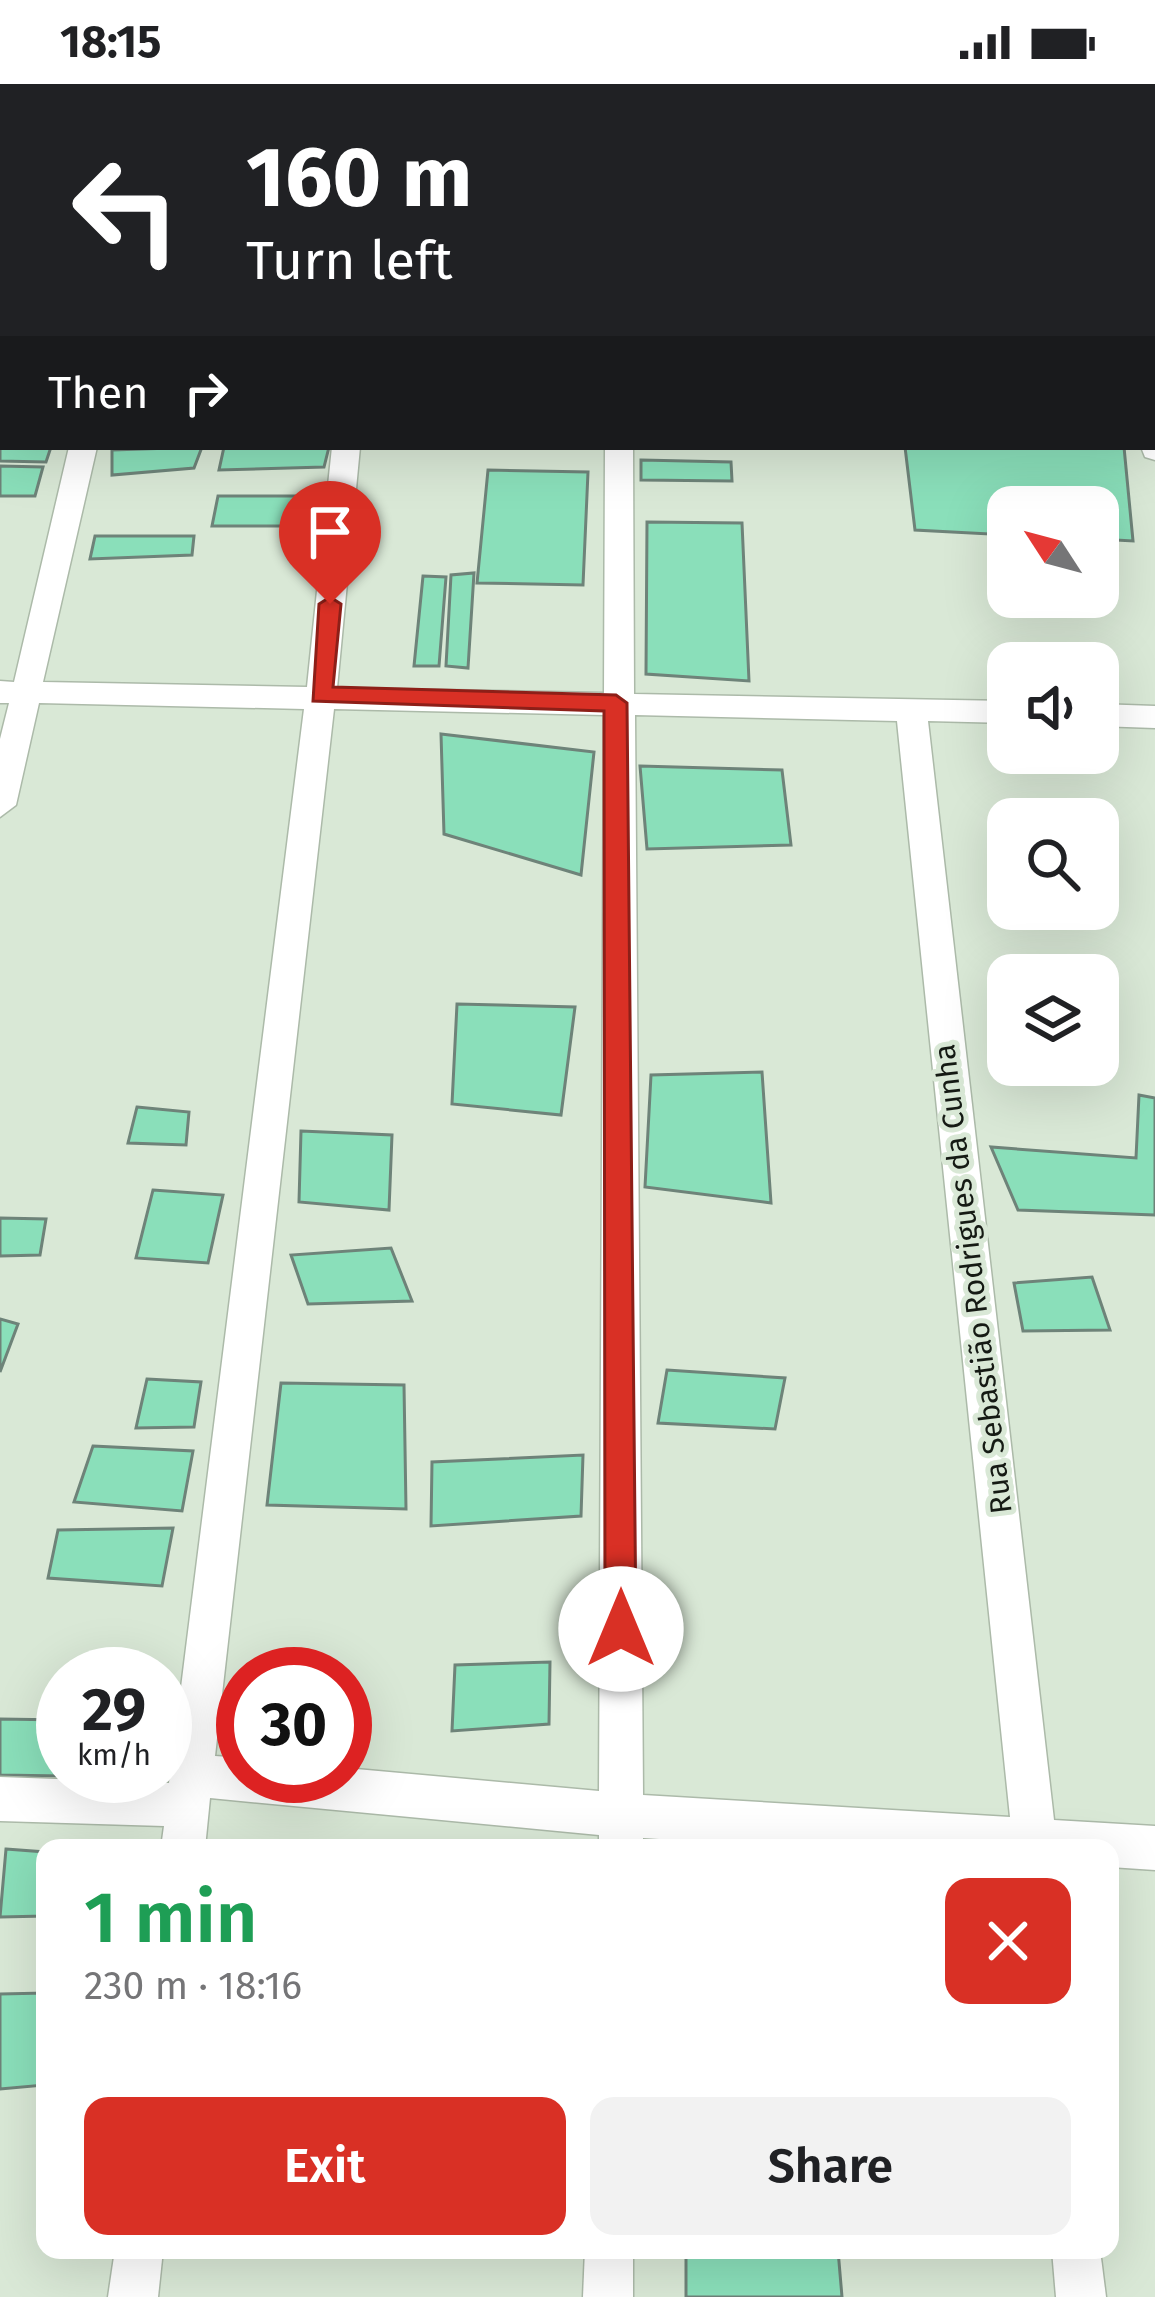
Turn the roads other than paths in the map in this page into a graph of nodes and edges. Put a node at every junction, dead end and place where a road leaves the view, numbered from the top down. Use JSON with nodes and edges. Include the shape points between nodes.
{"nodes":[{"id":1,"x":82,"y":450,"type":"edge"},
{"id":2,"x":346,"y":450,"type":"edge"},
{"id":3,"x":619,"y":450,"type":"edge"},
{"id":4,"x":13,"y":692,"type":"edge"},
{"id":5,"x":321,"y":695,"type":"junction"},
{"id":6,"x":616,"y":703,"type":"junction"},
{"id":7,"x":911,"y":709,"type":"junction"},
{"id":8,"x":987,"y":711,"type":"edge"},
{"id":9,"x":1119,"y":716,"type":"edge"},
{"id":10,"x":1155,"y":717,"type":"edge"},
{"id":11,"x":0,"y":805,"type":"edge"},
{"id":12,"x":0,"y":1799,"type":"edge"},
{"id":13,"x":187,"y":1810,"type":"edge"},
{"id":14,"x":621,"y":1831,"type":"edge"},
{"id":15,"x":897,"y":1839,"type":"edge"},
{"id":16,"x":1035,"y":1839,"type":"edge"},
{"id":17,"x":1119,"y":1846,"type":"edge"},
{"id":18,"x":1155,"y":1848,"type":"edge"},
{"id":19,"x":138,"y":2259,"type":"edge"},
{"id":20,"x":609,"y":2259,"type":"edge"},
{"id":21,"x":1077,"y":2259,"type":"edge"},
{"id":22,"x":134,"y":2297,"type":"edge"},
{"id":23,"x":608,"y":2297,"type":"edge"},
{"id":24,"x":1081,"y":2297,"type":"edge"}],
"edges":[{"from":1,"to":4,"type":"street"},
{"from":2,"to":5,"type":"street"},
{"from":3,"to":6,"type":"street"},
{"from":4,"to":5,"type":"street"},
{"from":4,"to":11,"type":"street"},
{"from":5,"to":6,"type":"street"},
{"from":5,"to":13,"type":"street"},
{"from":6,"to":7,"type":"street"},
{"from":6,"to":14,"type":"street"},
{"from":7,"to":8,"type":"street"},
{"from":7,"to":16,"type":"street","name":"Rua Sebastião Rodrigues da Cunha"},
{"from":9,"to":10,"type":"street"},
{"from":12,"to":13,"type":"street"},
{"from":13,"to":14,"type":"street"},
{"from":14,"to":15,"type":"street"},
{"from":17,"to":18,"type":"street"},
{"from":19,"to":22,"type":"street"},
{"from":20,"to":23,"type":"street"},
{"from":21,"to":24,"type":"street"}]}
